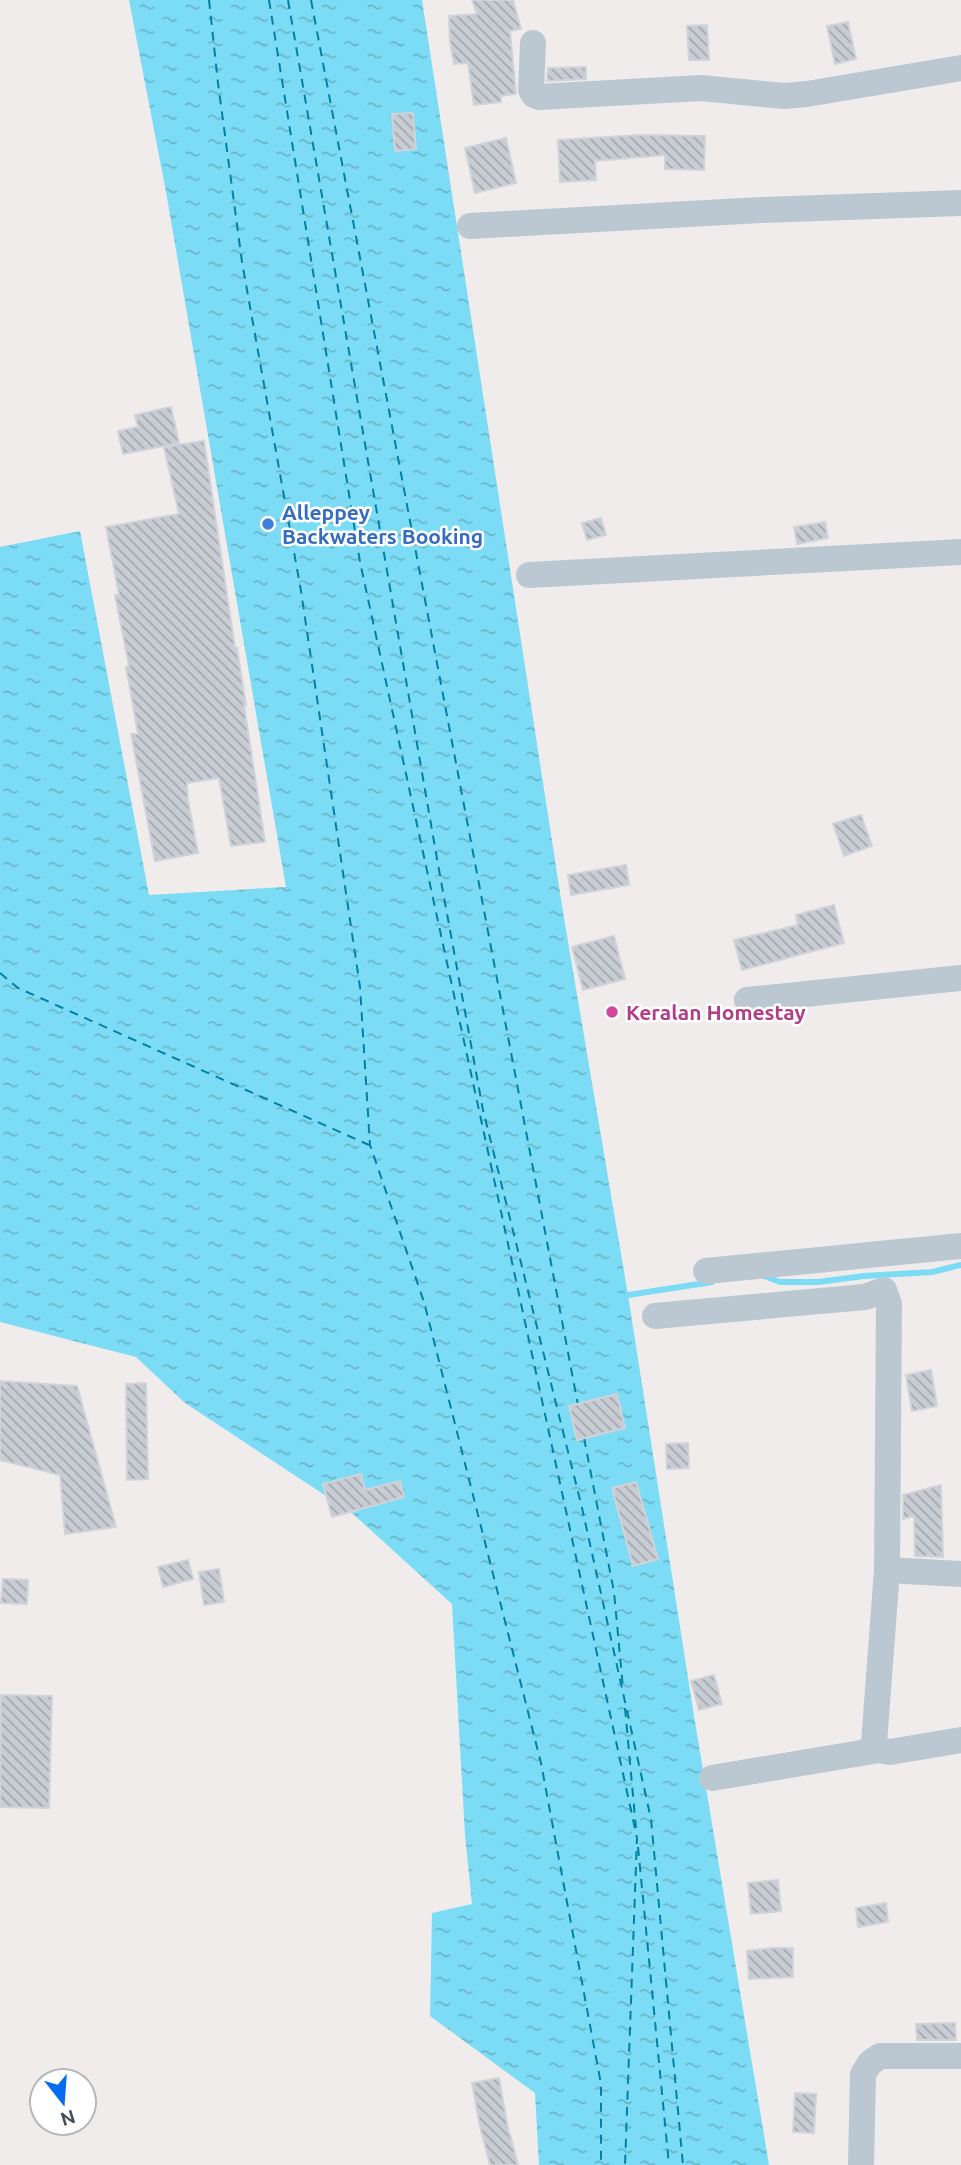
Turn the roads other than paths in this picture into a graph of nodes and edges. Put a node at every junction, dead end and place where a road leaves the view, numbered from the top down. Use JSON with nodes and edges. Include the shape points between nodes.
{"nodes":[{"id":1,"x":533,"y":43,"type":"dead end"},
{"id":2,"x":961,"y":68,"type":"edge"},
{"id":3,"x":961,"y":203,"type":"edge"},
{"id":4,"x":470,"y":226,"type":"dead end"},
{"id":5,"x":961,"y":552,"type":"edge"},
{"id":6,"x":529,"y":575,"type":"dead end"},
{"id":7,"x":961,"y":978,"type":"edge"},
{"id":8,"x":747,"y":1000,"type":"dead end"},
{"id":9,"x":961,"y":1246,"type":"edge"},
{"id":10,"x":706,"y":1271,"type":"dead end"},
{"id":11,"x":655,"y":1316,"type":"dead end"},
{"id":12,"x":887,"y":1570,"type":"junction"},
{"id":13,"x":961,"y":1574,"type":"edge"},
{"id":14,"x":961,"y":1740,"type":"edge"},
{"id":15,"x":879,"y":1750,"type":"junction"},
{"id":16,"x":712,"y":1778,"type":"dead end"},
{"id":17,"x":961,"y":2056,"type":"edge"},
{"id":18,"x":861,"y":2165,"type":"edge"}],
"edges":[{"from":1,"to":2,"type":"street","via":[[531,90],[539,97],[701,88],[784,96]]},
{"from":3,"to":4,"type":"street"},
{"from":5,"to":6,"type":"street"},
{"from":7,"to":8,"type":"street"},
{"from":9,"to":10,"type":"street"},
{"from":11,"to":12,"type":"street","via":[[864,1297],[884,1290],[889,1304]]},
{"from":12,"to":13,"type":"street"},
{"from":12,"to":15,"type":"street","via":[[874,1733]]},
{"from":14,"to":15,"type":"street"},
{"from":15,"to":16,"type":"street"},
{"from":17,"to":18,"type":"street","via":[[880,2056],[870,2063],[863,2074]]}]}
